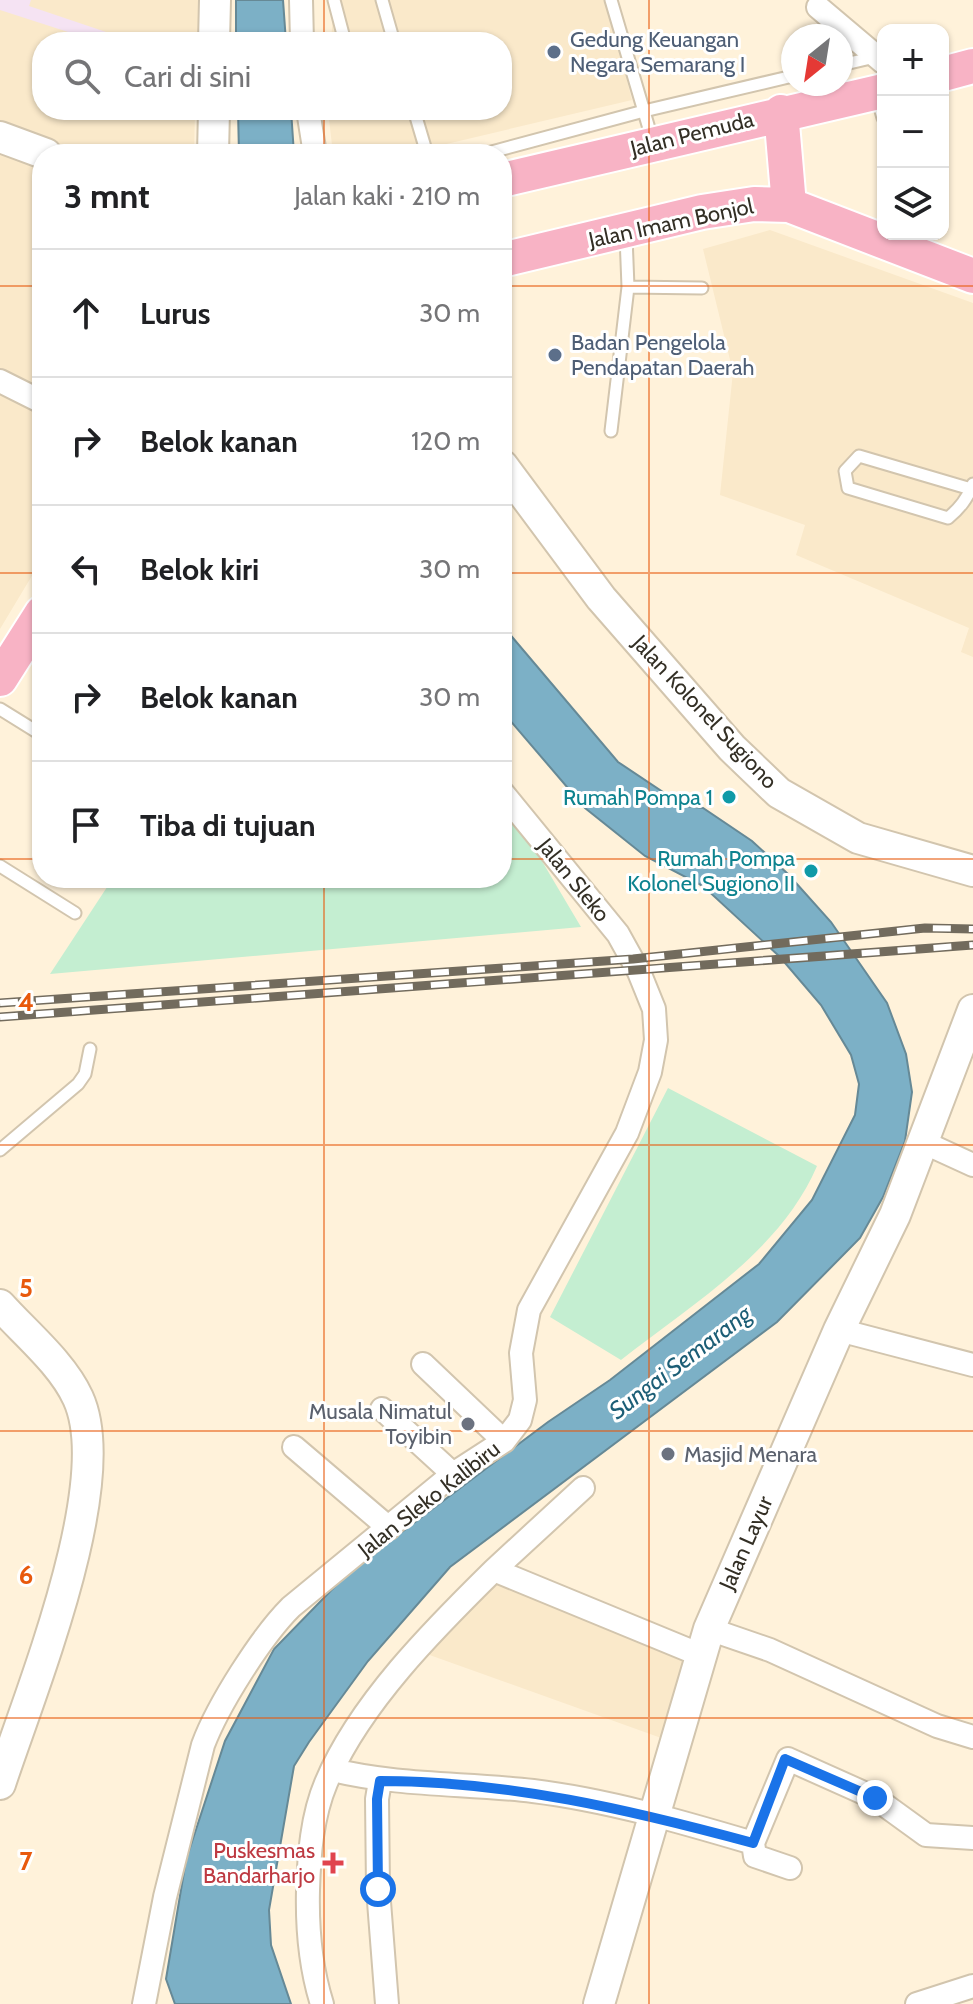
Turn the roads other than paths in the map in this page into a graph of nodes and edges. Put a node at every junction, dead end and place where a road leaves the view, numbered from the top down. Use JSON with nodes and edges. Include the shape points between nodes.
{"nodes":[{"id":1,"x":215,"y":0,"type":"edge"},
{"id":2,"x":301,"y":0,"type":"edge"},
{"id":3,"x":334,"y":0,"type":"edge"},
{"id":4,"x":382,"y":0,"type":"edge"},
{"id":5,"x":611,"y":0,"type":"edge"},
{"id":6,"x":817,"y":4,"type":"edge"},
{"id":7,"x":821,"y":24,"type":"edge"},
{"id":8,"x":214,"y":32,"type":"edge"},
{"id":9,"x":302,"y":32,"type":"edge"},
{"id":10,"x":342,"y":32,"type":"edge"},
{"id":11,"x":391,"y":32,"type":"edge"},
{"id":12,"x":973,"y":66,"type":"edge"},
{"id":13,"x":853,"y":71,"type":"edge"},
{"id":14,"x":949,"y":72,"type":"edge"},
{"id":15,"x":781,"y":80,"type":"edge"},
{"id":16,"x":877,"y":80,"type":"edge"},
{"id":17,"x":877,"y":83,"type":"edge"},
{"id":18,"x":877,"y":85,"type":"edge"},
{"id":19,"x":853,"y":90,"type":"edge"},
{"id":20,"x":827,"y":96,"type":"edge"},
{"id":21,"x":781,"y":112,"type":"junction"},
{"id":22,"x":214,"y":120,"type":"edge"},
{"id":23,"x":310,"y":120,"type":"edge"},
{"id":24,"x":417,"y":120,"type":"edge"},
{"id":25,"x":649,"y":127,"type":"junction"},
{"id":26,"x":0,"y":137,"type":"edge"},
{"id":27,"x":213,"y":144,"type":"edge"},
{"id":28,"x":313,"y":144,"type":"edge"},
{"id":29,"x":424,"y":144,"type":"edge"},
{"id":30,"x":32,"y":149,"type":"edge"},
{"id":31,"x":512,"y":149,"type":"edge"},
{"id":32,"x":512,"y":176,"type":"edge"},
{"id":33,"x":789,"y":205,"type":"junction"},
{"id":34,"x":626,"y":231,"type":"junction"},
{"id":35,"x":512,"y":258,"type":"edge"},
{"id":36,"x":973,"y":276,"type":"edge"},
{"id":37,"x":628,"y":287,"type":"junction"},
{"id":38,"x":702,"y":288,"type":"dead end"},
{"id":39,"x":0,"y":381,"type":"edge"},
{"id":40,"x":32,"y":397,"type":"edge"},
{"id":41,"x":611,"y":431,"type":"dead end"},
{"id":42,"x":512,"y":478,"type":"edge"},
{"id":43,"x":972,"y":486,"type":"edge"},
{"id":44,"x":32,"y":629,"type":"edge"},
{"id":45,"x":0,"y":679,"type":"edge"},
{"id":46,"x":0,"y":709,"type":"edge"},
{"id":47,"x":32,"y":729,"type":"edge"},
{"id":48,"x":512,"y":804,"type":"edge"},
{"id":49,"x":0,"y":866,"type":"edge"},
{"id":50,"x":973,"y":871,"type":"edge"},
{"id":51,"x":32,"y":886,"type":"edge"},
{"id":52,"x":35,"y":888,"type":"edge"},
{"id":53,"x":75,"y":913,"type":"dead end"},
{"id":54,"x":639,"y":972,"type":"joint"},
{"id":55,"x":970,"y":1024,"type":"edge"},
{"id":56,"x":90,"y":1049,"type":"dead end"},
{"id":57,"x":925,"y":1143,"type":"junction"},
{"id":58,"x":0,"y":1150,"type":"edge"},
{"id":59,"x":973,"y":1165,"type":"edge"},
{"id":60,"x":0,"y":1305,"type":"edge"},
{"id":61,"x":839,"y":1330,"type":"junction"},
{"id":62,"x":423,"y":1364,"type":"dead end"},
{"id":63,"x":973,"y":1365,"type":"edge"},
{"id":64,"x":382,"y":1409,"type":"dead end"},
{"id":65,"x":504,"y":1441,"type":"junction"},
{"id":66,"x":294,"y":1447,"type":"dead end"},
{"id":67,"x":453,"y":1474,"type":"junction"},
{"id":68,"x":583,"y":1488,"type":"dead end"},
{"id":69,"x":389,"y":1528,"type":"junction"},
{"id":70,"x":494,"y":1570,"type":"junction"},
{"id":71,"x":706,"y":1642,"type":"junction"},
{"id":72,"x":973,"y":1737,"type":"edge"},
{"id":73,"x":333,"y":1770,"type":"junction"},
{"id":74,"x":380,"y":1781,"type":"junction"},
{"id":75,"x":0,"y":1784,"type":"edge"},
{"id":76,"x":654,"y":1817,"type":"junction"},
{"id":77,"x":973,"y":1838,"type":"edge"},
{"id":78,"x":753,"y":1843,"type":"junction"},
{"id":79,"x":790,"y":1868,"type":"dead end"},
{"id":80,"x":973,"y":1986,"type":"edge"},
{"id":81,"x":144,"y":2004,"type":"edge"},
{"id":82,"x":322,"y":2004,"type":"edge"},
{"id":83,"x":387,"y":2004,"type":"edge"},
{"id":84,"x":599,"y":2004,"type":"edge"},
{"id":85,"x":917,"y":2004,"type":"edge"}],
"edges":[{"from":1,"to":8,"type":"street"},
{"from":2,"to":9,"type":"street"},
{"from":3,"to":10,"type":"lane"},
{"from":4,"to":11,"type":"lane"},
{"from":5,"to":25,"type":"lane"},
{"from":6,"to":7,"type":"street"},
{"from":6,"to":16,"type":"street"},
{"from":12,"to":14,"type":"main road"},
{"from":13,"to":17,"type":"lane"},
{"from":15,"to":25,"type":"lane"},
{"from":18,"to":19,"type":"main road","name":"Jalan Pemuda"},
{"from":20,"to":21,"type":"main road","name":"Jalan Pemuda"},
{"from":21,"to":25,"type":"main road","name":"Jalan Pemuda"},
{"from":21,"to":33,"type":"main road"},
{"from":22,"to":27,"type":"street"},
{"from":23,"to":28,"type":"street"},
{"from":24,"to":29,"type":"lane"},
{"from":25,"to":31,"type":"lane"},
{"from":25,"to":32,"type":"main road","name":"Jalan Pemuda"},
{"from":26,"to":30,"type":"street"},
{"from":33,"to":34,"type":"main road","name":"Jalan Imam Bonjol","via":[[754,204]]},
{"from":33,"to":36,"type":"main road","name":"Jalan Imam Bonjol","via":[[929,251]]},
{"from":34,"to":35,"type":"main road","name":"Jalan Imam Bonjol"},
{"from":34,"to":37,"type":"lane"},
{"from":37,"to":38,"type":"lane"},
{"from":37,"to":41,"type":"lane"},
{"from":39,"to":40,"type":"street"},
{"from":42,"to":50,"type":"street","name":"Jalan Kolonel Sugiono","via":[[601,598],[779,793],[858,838]]},
{"from":43,"to":43,"type":"lane","via":[[859,456],[845,471],[848,488],[948,518],[961,508]]},
{"from":44,"to":45,"type":"main road"},
{"from":46,"to":47,"type":"lane"},
{"from":48,"to":54,"type":"street","name":"Jalan Sleko","via":[[618,934]]},
{"from":49,"to":51,"type":"lane"},
{"from":52,"to":53,"type":"lane"},
{"from":54,"to":65,"type":"street","name":"Jalan Sleko Kalibiru","via":[[654,1009],[650,1072],[627,1133],[529,1310],[521,1353],[523,1407]]},
{"from":55,"to":57,"type":"street","name":"Jalan Layur"},
{"from":56,"to":58,"type":"lane","via":[[78,1084]]},
{"from":57,"to":59,"type":"street"},
{"from":57,"to":61,"type":"street","name":"Jalan Layur"},
{"from":60,"to":75,"type":"street","via":[[78,1397],[89,1437],[73,1563]]},
{"from":61,"to":63,"type":"street"},
{"from":61,"to":71,"type":"street","name":"Jalan Layur"},
{"from":62,"to":65,"type":"street"},
{"from":64,"to":67,"type":"street"},
{"from":65,"to":67,"type":"street","name":"Jalan Sleko Kalibiru"},
{"from":66,"to":69,"type":"street"},
{"from":67,"to":69,"type":"street","name":"Jalan Sleko Kalibiru"},
{"from":68,"to":70,"type":"street"},
{"from":69,"to":81,"type":"street","name":"Jalan Sleko Kalibiru","via":[[278,1621],[213,1722],[165,1897]]},
{"from":70,"to":71,"type":"street"},
{"from":70,"to":73,"type":"street","via":[[397,1672]]},
{"from":71,"to":72,"type":"street","via":[[823,1673],[937,1726]]},
{"from":71,"to":76,"type":"street","name":"Jalan Layur"},
{"from":73,"to":74,"type":"street"},
{"from":73,"to":82,"type":"street","via":[[315,1816],[309,1866],[309,1950]]},
{"from":74,"to":76,"type":"street","via":[[534,1791]]},
{"from":74,"to":83,"type":"street","via":[[378,1889]]},
{"from":76,"to":78,"type":"street"},
{"from":76,"to":84,"type":"street","name":"Jalan Layur"},
{"from":77,"to":78,"type":"street","via":[[926,1835],[875,1798],[787,1759]]},
{"from":78,"to":79,"type":"street","via":[[755,1856]]},
{"from":80,"to":85,"type":"street"}]}
